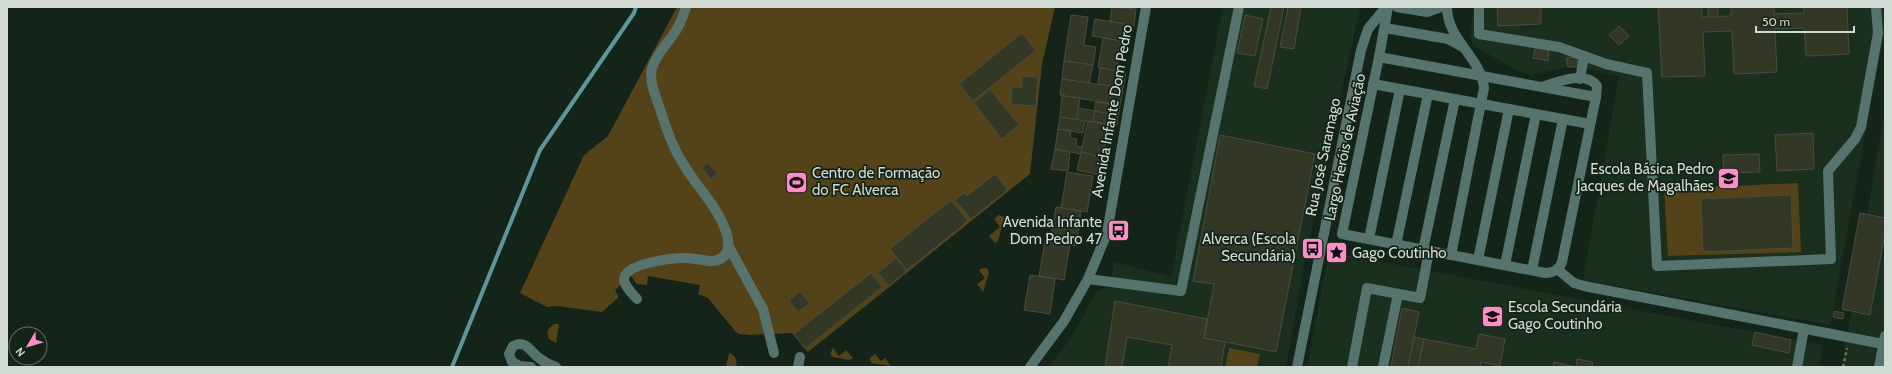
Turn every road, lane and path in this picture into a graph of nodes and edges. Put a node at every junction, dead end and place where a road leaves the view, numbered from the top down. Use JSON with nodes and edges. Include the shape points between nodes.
{"nodes":[{"id":1,"x":686,"y":7,"type":"edge"},
{"id":2,"x":1146,"y":7,"type":"edge"},
{"id":3,"x":1238,"y":7,"type":"edge"},
{"id":4,"x":1388,"y":7,"type":"edge"},
{"id":5,"x":1397,"y":7,"type":"edge"},
{"id":6,"x":1411,"y":7,"type":"edge"},
{"id":7,"x":1441,"y":7,"type":"edge"},
{"id":8,"x":1447,"y":7,"type":"edge"},
{"id":9,"x":1479,"y":7,"type":"edge"},
{"id":10,"x":1876,"y":7,"type":"edge"},
{"id":11,"x":1421,"y":11,"type":"junction"},
{"id":12,"x":1385,"y":28,"type":"junction"},
{"id":13,"x":1465,"y":50,"type":"junction"},
{"id":14,"x":1379,"y":56,"type":"junction"},
{"id":15,"x":1584,"y":56,"type":"junction"},
{"id":16,"x":1482,"y":76,"type":"junction"},
{"id":17,"x":1580,"y":79,"type":"junction"},
{"id":18,"x":1373,"y":84,"type":"junction"},
{"id":19,"x":1541,"y":87,"type":"junction"},
{"id":20,"x":1400,"y":89,"type":"junction"},
{"id":21,"x":1428,"y":94,"type":"junction"},
{"id":22,"x":1596,"y":97,"type":"junction"},
{"id":23,"x":1455,"y":99,"type":"junction"},
{"id":24,"x":1482,"y":104,"type":"junction"},
{"id":25,"x":1509,"y":109,"type":"junction"},
{"id":26,"x":1536,"y":114,"type":"junction"},
{"id":27,"x":1563,"y":119,"type":"junction"},
{"id":28,"x":1590,"y":124,"type":"junction"},
{"id":29,"x":1369,"y":240,"type":"junction"},
{"id":30,"x":1396,"y":245,"type":"junction"},
{"id":31,"x":729,"y":247,"type":"junction"},
{"id":32,"x":1426,"y":250,"type":"junction"},
{"id":33,"x":1451,"y":255,"type":"junction"},
{"id":34,"x":1478,"y":260,"type":"junction"},
{"id":35,"x":1505,"y":265,"type":"junction"},
{"id":36,"x":1558,"y":269,"type":"junction"},
{"id":37,"x":1532,"y":270,"type":"junction"},
{"id":38,"x":1088,"y":279,"type":"junction"},
{"id":39,"x":1398,"y":294,"type":"junction"},
{"id":40,"x":637,"y":299,"type":"dead end"},
{"id":41,"x":1804,"y":329,"type":"junction"},
{"id":42,"x":1849,"y":337,"type":"junction"},
{"id":43,"x":1884,"y":340,"type":"edge"},
{"id":44,"x":774,"y":353,"type":"dead end"},
{"id":45,"x":531,"y":367,"type":"edge"},
{"id":46,"x":556,"y":367,"type":"edge"},
{"id":47,"x":1030,"y":367,"type":"edge"},
{"id":48,"x":1297,"y":367,"type":"edge"},
{"id":49,"x":1352,"y":367,"type":"edge"},
{"id":50,"x":1383,"y":367,"type":"edge"},
{"id":51,"x":1797,"y":367,"type":"edge"},
{"id":52,"x":1843,"y":367,"type":"edge"},
{"id":53,"x":1879,"y":367,"type":"edge"},
{"id":54,"x":1883,"y":367,"type":"edge"}],
"edges":[{"from":1,"to":31,"type":"street","via":[[681,21],[654,64],[653,85],[671,141],[725,227]]},
{"from":2,"to":38,"type":"street","name":"Avenida Infante Dom Pedro","via":[[1107,233]]},
{"from":3,"to":38,"type":"street","via":[[1181,292]]},
{"from":4,"to":12,"type":"street","name":"Largo Heróis de Aviação"},
{"from":4,"to":48,"type":"street","name":"Rua José Saramago","via":[[1368,30],[1360,50]]},
{"from":5,"to":11,"type":"street"},
{"from":6,"to":11,"type":"street"},
{"from":7,"to":11,"type":"street","via":[[1433,11]]},
{"from":8,"to":13,"type":"street","via":[[1450,25]]},
{"from":9,"to":15,"type":"street","via":[[1478,34],[1559,47]]},
{"from":10,"to":15,"type":"street","via":[[1878,33],[1861,127],[1855,139],[1828,170],[1831,259],[1657,266],[1648,73],[1606,64]]},
{"from":12,"to":13,"type":"street","via":[[1448,39]]},
{"from":12,"to":14,"type":"street","name":"Largo Heróis de Aviação"},
{"from":13,"to":16,"type":"street"},
{"from":14,"to":16,"type":"street","name":"Largo Heróis de Aviação"},
{"from":14,"to":18,"type":"street","name":"Largo Heróis de Aviação"},
{"from":15,"to":17,"type":"street"},
{"from":16,"to":19,"type":"street","name":"Largo Heróis de Aviação"},
{"from":16,"to":24,"type":"street"},
{"from":17,"to":19,"type":"street","via":[[1567,78]]},
{"from":17,"to":22,"type":"street","via":[[1595,83]]},
{"from":18,"to":20,"type":"street"},
{"from":18,"to":29,"type":"street","name":"Largo Heróis de Aviação","via":[[1342,234]]},
{"from":19,"to":22,"type":"street","name":"Largo Heróis de Aviação"},
{"from":20,"to":21,"type":"street"},
{"from":20,"to":29,"type":"street"},
{"from":21,"to":23,"type":"street"},
{"from":21,"to":30,"type":"street"},
{"from":22,"to":28,"type":"street"},
{"from":23,"to":24,"type":"street"},
{"from":23,"to":32,"type":"street"},
{"from":24,"to":25,"type":"street"},
{"from":24,"to":33,"type":"street"},
{"from":25,"to":26,"type":"street"},
{"from":25,"to":34,"type":"street"},
{"from":26,"to":27,"type":"street"},
{"from":26,"to":35,"type":"street"},
{"from":27,"to":28,"type":"street"},
{"from":27,"to":37,"type":"street"},
{"from":28,"to":36,"type":"street","via":[[1562,262]]},
{"from":29,"to":30,"type":"street","name":"Largo Heróis de Aviação"},
{"from":30,"to":32,"type":"street","name":"Largo Heróis de Aviação"},
{"from":31,"to":40,"type":"street","via":[[725,255],[710,261],[684,258],[664,260],[650,262],[631,270],[624,279]]},
{"from":31,"to":44,"type":"street","via":[[763,309]]},
{"from":32,"to":33,"type":"street","name":"Largo Heróis de Aviação"},
{"from":32,"to":39,"type":"street","via":[[1420,298]]},
{"from":33,"to":34,"type":"street","name":"Largo Heróis de Aviação"},
{"from":34,"to":35,"type":"street","name":"Largo Heróis de Aviação"},
{"from":35,"to":37,"type":"street","name":"Largo Heróis de Aviação"},
{"from":36,"to":37,"type":"street","name":"Largo Heróis de Aviação","via":[[1550,273]]},
{"from":36,"to":41,"type":"street","via":[[1574,283],[1584,286]]},
{"from":38,"to":47,"type":"street","name":"Avenida Infante Dom Pedro","via":[[1064,322]]},
{"from":39,"to":49,"type":"street","via":[[1367,288]]},
{"from":39,"to":50,"type":"street"},
{"from":41,"to":42,"type":"street"},
{"from":41,"to":51,"type":"street"},
{"from":42,"to":43,"type":"street"},
{"from":42,"to":52,"type":"path"},
{"from":43,"to":53,"type":"street"},
{"from":45,"to":46,"type":"street","via":[[512,362],[508,354],[513,346],[525,345],[540,359]]},
{"from":53,"to":54,"type":"street"}]}
